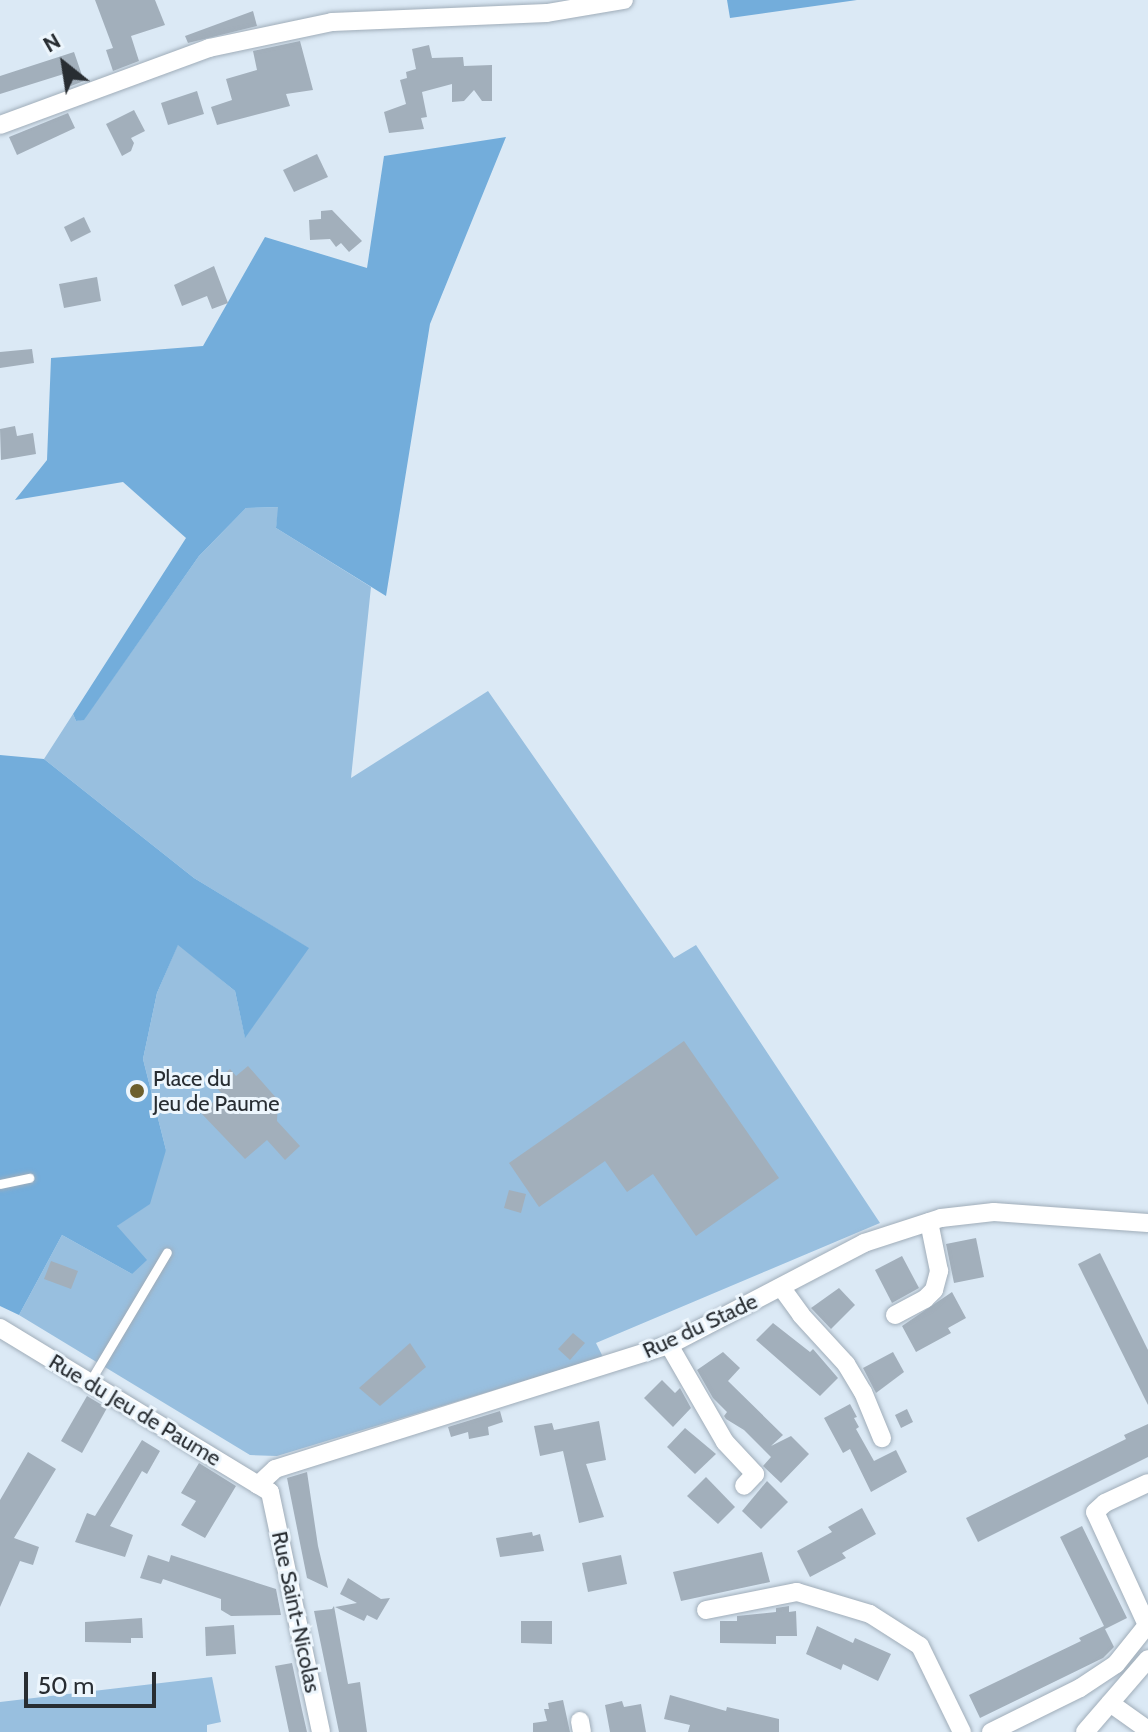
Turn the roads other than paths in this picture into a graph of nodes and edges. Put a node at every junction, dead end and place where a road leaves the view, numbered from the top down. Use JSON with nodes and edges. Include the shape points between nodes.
{"nodes":[{"id":1,"x":343,"y":0,"type":"edge"},
{"id":2,"x":624,"y":0,"type":"edge"},
{"id":3,"x":342,"y":20,"type":"junction"},
{"id":4,"x":0,"y":125,"type":"edge"},
{"id":5,"x":29,"y":1178,"type":"dead end"},
{"id":6,"x":0,"y":1184,"type":"edge"},
{"id":7,"x":929,"y":1222,"type":"junction"},
{"id":8,"x":1148,"y":1223,"type":"edge"},
{"id":9,"x":167,"y":1252,"type":"dead end"},
{"id":10,"x":781,"y":1287,"type":"junction"},
{"id":11,"x":895,"y":1315,"type":"dead end"},
{"id":12,"x":0,"y":1328,"type":"edge"},
{"id":13,"x":669,"y":1345,"type":"junction"},
{"id":14,"x":89,"y":1383,"type":"junction"},
{"id":15,"x":882,"y":1438,"type":"dead end"},
{"id":16,"x":1148,"y":1483,"type":"edge"},
{"id":17,"x":744,"y":1486,"type":"dead end"},
{"id":18,"x":264,"y":1488,"type":"junction"},
{"id":19,"x":706,"y":1610,"type":"dead end"},
{"id":20,"x":1148,"y":1624,"type":"edge"},
{"id":21,"x":1148,"y":1659,"type":"edge"},
{"id":22,"x":1110,"y":1703,"type":"junction"},
{"id":23,"x":1148,"y":1730,"type":"edge"},
{"id":24,"x":321,"y":1732,"type":"edge"},
{"id":25,"x":962,"y":1732,"type":"edge"},
{"id":26,"x":991,"y":1732,"type":"edge"},
{"id":27,"x":1085,"y":1732,"type":"edge"}],
"edges":[{"from":1,"to":3,"type":"street"},
{"from":2,"to":3,"type":"street","via":[[547,13]]},
{"from":3,"to":4,"type":"street","via":[[209,48]]},
{"from":5,"to":6,"type":"lane"},
{"from":7,"to":8,"type":"street","name":"Rue du Stade","via":[[994,1212]]},
{"from":7,"to":10,"type":"street","name":"Rue du Stade","via":[[864,1243]]},
{"from":7,"to":11,"type":"street","via":[[939,1271],[934,1290]]},
{"from":9,"to":14,"type":"lane"},
{"from":10,"to":13,"type":"street","name":"Rue du Stade"},
{"from":10,"to":15,"type":"street","via":[[846,1364]]},
{"from":12,"to":14,"type":"street","name":"Rue du Jeu de Paume"},
{"from":13,"to":17,"type":"street","via":[[725,1442],[755,1474]]},
{"from":13,"to":18,"type":"street","name":"Rue du Stade","via":[[275,1469]]},
{"from":14,"to":18,"type":"street","name":"Rue du Jeu de Paume"},
{"from":16,"to":20,"type":"street","via":[[1095,1512]]},
{"from":18,"to":24,"type":"street","name":"Rue Saint-Nicolas"},
{"from":19,"to":25,"type":"street","via":[[797,1592],[870,1614],[920,1646]]},
{"from":20,"to":26,"type":"street","via":[[1116,1664]]},
{"from":21,"to":22,"type":"street"},
{"from":22,"to":23,"type":"street"},
{"from":22,"to":27,"type":"street"}]}
